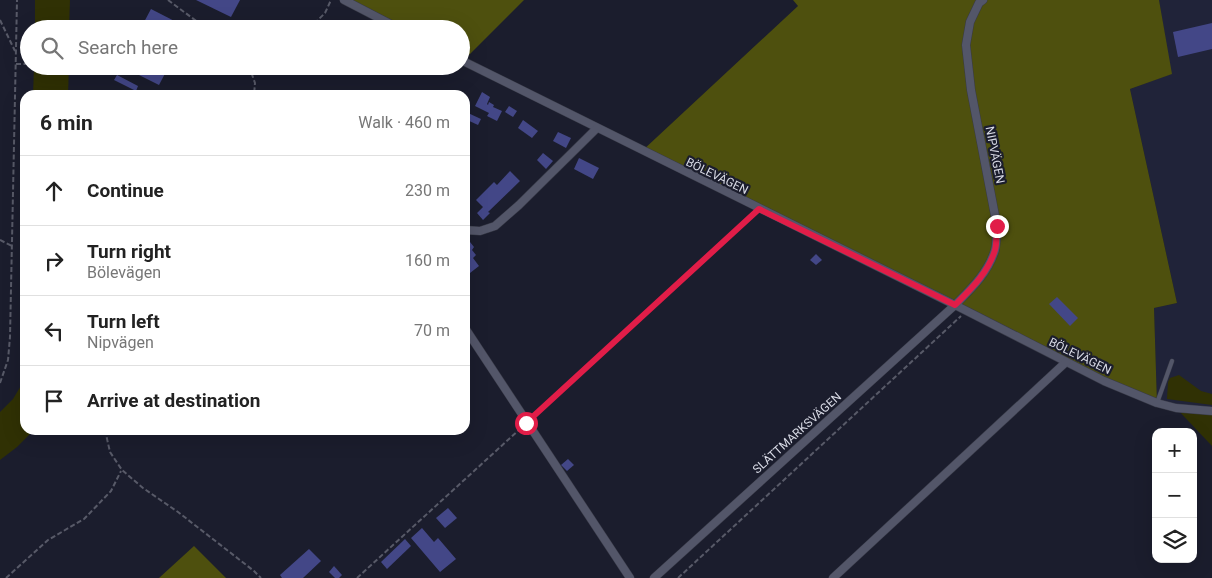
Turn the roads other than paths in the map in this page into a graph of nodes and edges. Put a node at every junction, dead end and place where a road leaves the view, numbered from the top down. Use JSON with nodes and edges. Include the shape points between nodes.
{"nodes":[{"id":1,"x":344,"y":0,"type":"edge"},
{"id":2,"x":983,"y":0,"type":"edge"},
{"id":3,"x":383,"y":20,"type":"edge"},
{"id":4,"x":470,"y":64,"type":"edge"},
{"id":5,"x":597,"y":128,"type":"junction"},
{"id":6,"x":470,"y":230,"type":"edge"},
{"id":7,"x":955,"y":305,"type":"junction"},
{"id":8,"x":470,"y":336,"type":"edge"},
{"id":9,"x":1172,"y":361,"type":"dead end"},
{"id":10,"x":1066,"y":362,"type":"junction"},
{"id":11,"x":1157,"y":403,"type":"junction"},
{"id":12,"x":1212,"y":411,"type":"edge"},
{"id":13,"x":630,"y":578,"type":"edge"},
{"id":14,"x":654,"y":578,"type":"edge"},
{"id":15,"x":833,"y":578,"type":"edge"}],
"edges":[{"from":1,"to":3,"type":"street"},
{"from":2,"to":7,"type":"street","name":"NIPVÄGEN","via":[[970,22],[966,45],[971,90],[997,226],[995,249],[980,279]]},
{"from":4,"to":5,"type":"street","name":"BÖLEVÄGEN"},
{"from":5,"to":6,"type":"street","via":[[495,226]]},
{"from":5,"to":7,"type":"street","name":"BÖLEVÄGEN"},
{"from":7,"to":10,"type":"street","name":"BÖLEVÄGEN"},
{"from":7,"to":14,"type":"street","name":"SLÄTTMARKSVÄGEN"},
{"from":8,"to":13,"type":"street"},
{"from":9,"to":11,"type":"lane"},
{"from":10,"to":11,"type":"street","name":"BÖLEVÄGEN"},
{"from":10,"to":15,"type":"street"},
{"from":11,"to":12,"type":"street","name":"BÖLEVÄGEN"}]}
